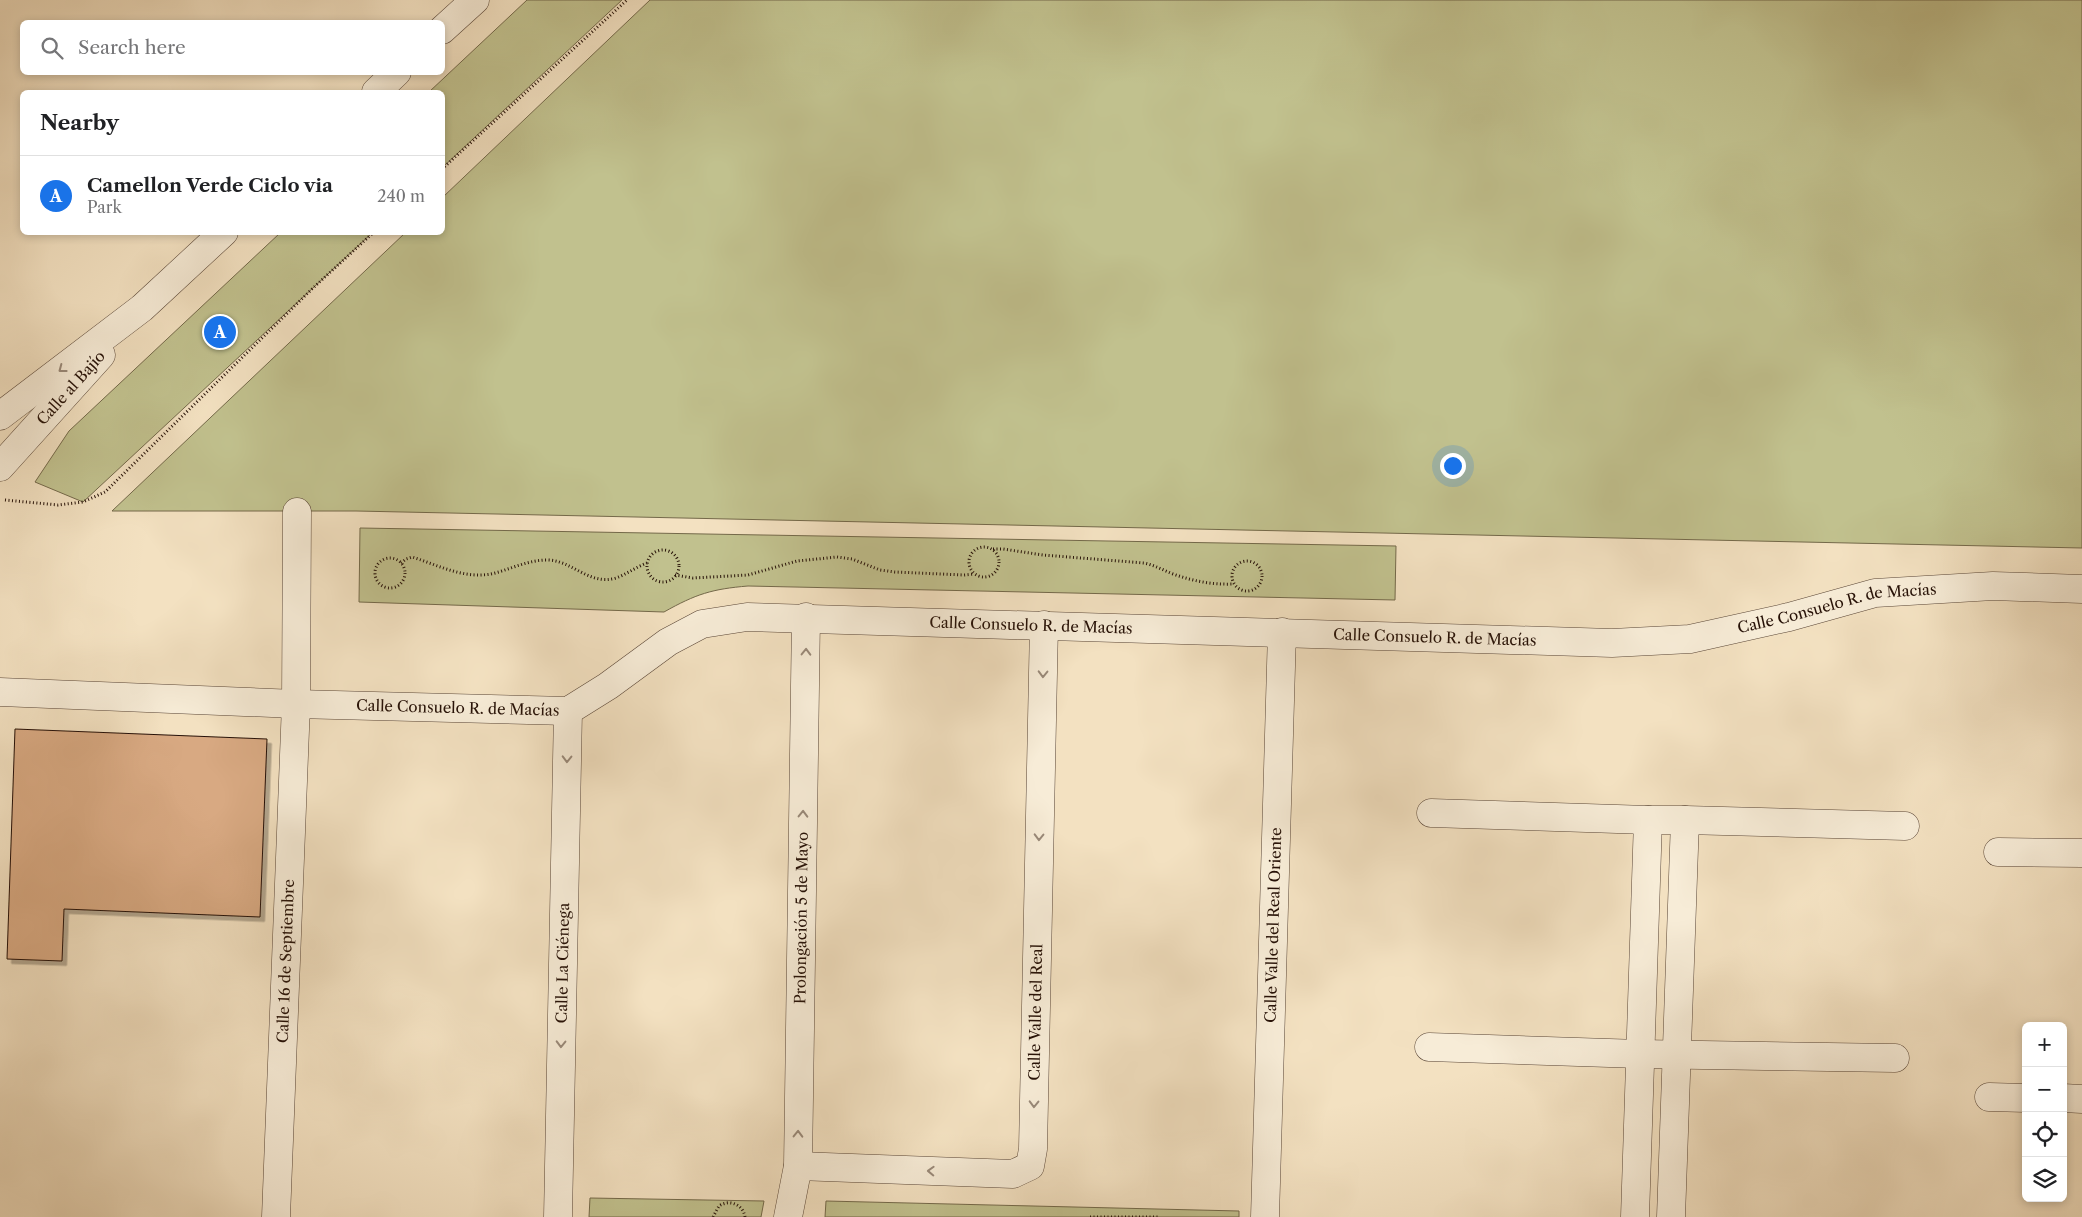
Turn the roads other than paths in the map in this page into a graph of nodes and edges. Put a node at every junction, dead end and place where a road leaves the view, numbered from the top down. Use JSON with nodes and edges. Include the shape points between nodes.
{"nodes":[{"id":1,"x":475,"y":0,"type":"edge"},
{"id":2,"x":445,"y":27,"type":"edge"},
{"id":3,"x":394,"y":75,"type":"edge"},
{"id":4,"x":378,"y":90,"type":"edge"},
{"id":5,"x":221,"y":235,"type":"edge"},
{"id":6,"x":142,"y":308,"type":"junction"},
{"id":7,"x":0,"y":416,"type":"edge"},
{"id":8,"x":0,"y":467,"type":"edge"},
{"id":9,"x":297,"y":512,"type":"dead end"},
{"id":10,"x":2082,"y":588,"type":"edge"},
{"id":11,"x":806,"y":617,"type":"junction"},
{"id":12,"x":1044,"y":625,"type":"junction"},
{"id":13,"x":1282,"y":632,"type":"junction"},
{"id":14,"x":0,"y":692,"type":"edge"},
{"id":15,"x":296,"y":704,"type":"junction"},
{"id":16,"x":568,"y":711,"type":"junction"},
{"id":17,"x":1431,"y":813,"type":"dead end"},
{"id":18,"x":1648,"y":820,"type":"junction"},
{"id":19,"x":1685,"y":820,"type":"junction"},
{"id":20,"x":1905,"y":826,"type":"dead end"},
{"id":21,"x":1998,"y":852,"type":"dead end"},
{"id":22,"x":2082,"y":853,"type":"edge"},
{"id":23,"x":1428,"y":1047,"type":"dead end"},
{"id":24,"x":1640,"y":1054,"type":"junction"},
{"id":25,"x":1677,"y":1054,"type":"junction"},
{"id":26,"x":1894,"y":1058,"type":"dead end"},
{"id":27,"x":1989,"y":1097,"type":"dead end"},
{"id":28,"x":2022,"y":1098,"type":"edge"},
{"id":29,"x":2067,"y":1098,"type":"edge"},
{"id":30,"x":2082,"y":1099,"type":"edge"},
{"id":31,"x":798,"y":1166,"type":"junction"},
{"id":32,"x":276,"y":1217,"type":"edge"},
{"id":33,"x":558,"y":1217,"type":"edge"},
{"id":34,"x":788,"y":1217,"type":"edge"},
{"id":35,"x":1266,"y":1217,"type":"edge"},
{"id":36,"x":1635,"y":1217,"type":"edge"},
{"id":37,"x":1671,"y":1217,"type":"edge"}],
"edges":[{"from":1,"to":2,"type":"street"},
{"from":3,"to":4,"type":"street"},
{"from":5,"to":6,"type":"street"},
{"from":6,"to":7,"type":"street","one_way":true},
{"from":6,"to":8,"type":"street","name":"Calle al Bajío"},
{"from":9,"to":15,"type":"street","name":"Calle 16 de Septiembre"},
{"from":10,"to":13,"type":"street","name":"Calle Consuelo R. de Macías","via":[[1993,586],[1875,593],[1789,617],[1690,639],[1612,643]]},
{"from":11,"to":12,"type":"street","name":"Calle Consuelo R. de Macías"},
{"from":11,"to":16,"type":"street","name":"Calle Consuelo R. de Macías","via":[[747,617],[702,624],[668,642],[616,681]]},
{"from":31,"to":11,"type":"street","name":"Prolongación 5 de Mayo","one_way":true},
{"from":12,"to":13,"type":"street","name":"Calle Consuelo R. de Macías"},
{"from":12,"to":31,"type":"street","name":"Calle Valle del Real","one_way":true,"via":[[1033,1148],[1030,1166],[1013,1174]]},
{"from":13,"to":35,"type":"street","name":"Calle Valle del Real Oriente"},
{"from":14,"to":15,"type":"street","name":"Calle Consuelo R. de Macías"},
{"from":15,"to":16,"type":"street","name":"Calle Consuelo R. de Macías"},
{"from":15,"to":32,"type":"street","name":"Calle 16 de Septiembre"},
{"from":16,"to":33,"type":"street","name":"Calle La Ciénega","one_way":true},
{"from":17,"to":18,"type":"street"},
{"from":18,"to":19,"type":"street"},
{"from":18,"to":24,"type":"street"},
{"from":19,"to":20,"type":"street"},
{"from":19,"to":25,"type":"street"},
{"from":21,"to":22,"type":"street"},
{"from":23,"to":24,"type":"street"},
{"from":24,"to":25,"type":"street"},
{"from":24,"to":36,"type":"street"},
{"from":25,"to":26,"type":"street"},
{"from":25,"to":37,"type":"street"},
{"from":27,"to":28,"type":"street"},
{"from":29,"to":30,"type":"street"},
{"from":31,"to":34,"type":"street","name":"Prolongación 5 de Mayo"}]}
